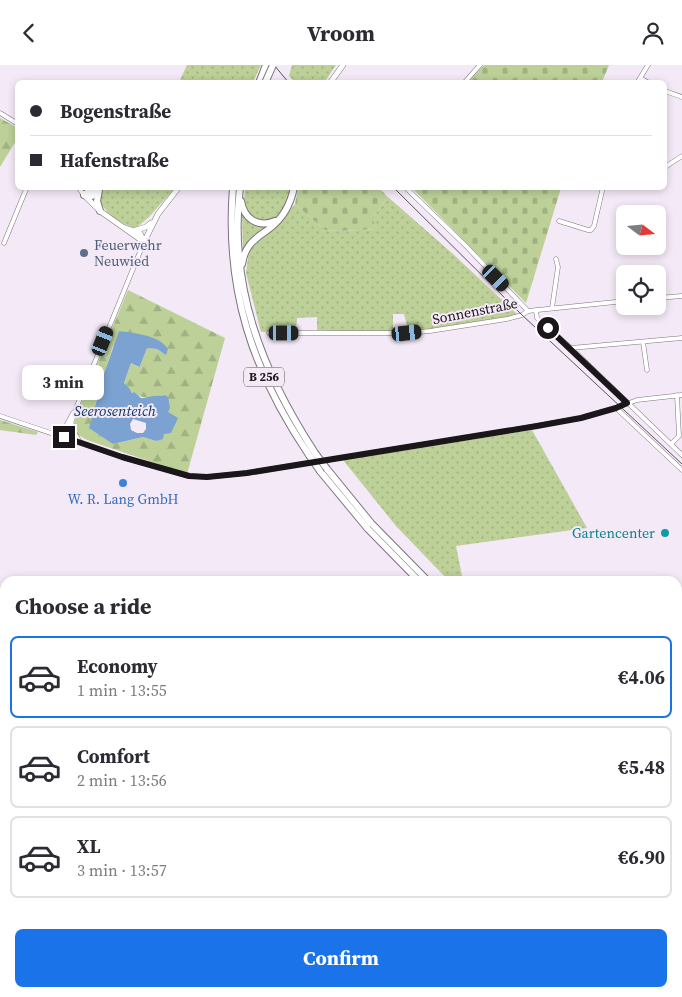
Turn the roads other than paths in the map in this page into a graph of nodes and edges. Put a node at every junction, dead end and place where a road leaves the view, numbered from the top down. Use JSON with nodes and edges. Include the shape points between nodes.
{"nodes":[{"id":1,"x":266,"y":65,"type":"edge"},
{"id":2,"x":273,"y":65,"type":"edge"},
{"id":3,"x":343,"y":65,"type":"edge"},
{"id":4,"x":480,"y":65,"type":"edge"},
{"id":5,"x":648,"y":65,"type":"edge"},
{"id":6,"x":640,"y":78,"type":"joint"},
{"id":7,"x":262,"y":80,"type":"edge"},
{"id":8,"x":262,"y":80,"type":"edge"},
{"id":9,"x":334,"y":80,"type":"edge"},
{"id":10,"x":467,"y":80,"type":"edge"},
{"id":11,"x":644,"y":80,"type":"edge"},
{"id":12,"x":667,"y":92,"type":"edge"},
{"id":13,"x":682,"y":97,"type":"edge"},
{"id":14,"x":0,"y":113,"type":"edge"},
{"id":15,"x":15,"y":122,"type":"edge"},
{"id":16,"x":682,"y":156,"type":"edge"},
{"id":17,"x":667,"y":166,"type":"edge"},
{"id":18,"x":26,"y":190,"type":"edge"},
{"id":19,"x":80,"y":190,"type":"edge"},
{"id":20,"x":94,"y":190,"type":"edge"},
{"id":21,"x":98,"y":190,"type":"edge"},
{"id":22,"x":178,"y":190,"type":"edge"},
{"id":23,"x":237,"y":190,"type":"edge"},
{"id":24,"x":237,"y":190,"type":"edge"},
{"id":25,"x":237,"y":190,"type":"edge"},
{"id":26,"x":293,"y":190,"type":"edge"},
{"id":27,"x":408,"y":190,"type":"edge"},
{"id":28,"x":602,"y":190,"type":"edge"},
{"id":29,"x":84,"y":195,"type":"junction"},
{"id":30,"x":100,"y":211,"type":"junction"},
{"id":31,"x":155,"y":219,"type":"junction"},
{"id":32,"x":278,"y":219,"type":"junction"},
{"id":33,"x":559,"y":221,"type":"dead end"},
{"id":34,"x":120,"y":226,"type":"junction"},
{"id":35,"x":136,"y":231,"type":"junction"},
{"id":36,"x":144,"y":242,"type":"junction"},
{"id":37,"x":4,"y":243,"type":"dead end"},
{"id":38,"x":556,"y":259,"type":"dead end"},
{"id":39,"x":241,"y":267,"type":"junction"},
{"id":40,"x":682,"y":295,"type":"edge"},
{"id":41,"x":666,"y":297,"type":"edge"},
{"id":42,"x":616,"y":302,"type":"edge"},
{"id":43,"x":552,"y":308,"type":"junction"},
{"id":44,"x":528,"y":311,"type":"junction"},
{"id":45,"x":536,"y":311,"type":"junction"},
{"id":46,"x":270,"y":333,"type":"dead end"},
{"id":47,"x":682,"y":338,"type":"edge"},
{"id":48,"x":643,"y":341,"type":"junction"},
{"id":49,"x":571,"y":348,"type":"junction"},
{"id":50,"x":646,"y":370,"type":"dead end"},
{"id":51,"x":677,"y":395,"type":"junction"},
{"id":52,"x":682,"y":395,"type":"edge"},
{"id":53,"x":627,"y":403,"type":"junction"},
{"id":54,"x":77,"y":406,"type":"junction"},
{"id":55,"x":616,"y":408,"type":"junction"},
{"id":56,"x":0,"y":416,"type":"edge"},
{"id":57,"x":72,"y":424,"type":"junction"},
{"id":58,"x":65,"y":437,"type":"junction"},
{"id":59,"x":80,"y":443,"type":"junction"},
{"id":60,"x":671,"y":444,"type":"junction"},
{"id":61,"x":312,"y":454,"type":"junction"},
{"id":62,"x":682,"y":455,"type":"edge"},
{"id":63,"x":323,"y":470,"type":"junction"},
{"id":64,"x":682,"y":470,"type":"edge"},
{"id":65,"x":414,"y":576,"type":"edge"},
{"id":66,"x":423,"y":576,"type":"edge"}],
"edges":[{"from":1,"to":7,"type":"highway"},
{"from":2,"to":8,"type":"highway","bridge":true},
{"from":3,"to":9,"type":"street"},
{"from":4,"to":10,"type":"street"},
{"from":5,"to":6,"type":"street"},
{"from":6,"to":11,"type":"street"},
{"from":12,"to":13,"type":"street"},
{"from":14,"to":15,"type":"street"},
{"from":16,"to":17,"type":"street"},
{"from":18,"to":37,"type":"street"},
{"from":19,"to":29,"type":"street"},
{"from":20,"to":29,"type":"highway"},
{"from":21,"to":30,"type":"highway"},
{"from":22,"to":31,"type":"street"},
{"from":23,"to":32,"type":"highway","via":[[243,210],[251,220],[262,224]]},
{"from":24,"to":39,"type":"highway","number":"B 256"},
{"from":25,"to":61,"type":"highway","number":"B 256","via":[[232,225],[233,258],[243,317],[266,382],[286,421]]},
{"from":26,"to":32,"type":"highway","via":[[288,206]]},
{"from":27,"to":44,"type":"street"},
{"from":28,"to":33,"type":"street","via":[[591,229]]},
{"from":29,"to":30,"type":"street"},
{"from":30,"to":34,"type":"street"},
{"from":31,"to":35,"type":"street"},
{"from":31,"to":36,"type":"street"},
{"from":32,"to":39,"type":"highway","via":[[250,243]]},
{"from":34,"to":35,"type":"street"},
{"from":34,"to":36,"type":"street"},
{"from":35,"to":36,"type":"street"},
{"from":36,"to":54,"type":"street"},
{"from":38,"to":43,"type":"street","via":[[558,267]]},
{"from":39,"to":61,"type":"highway","number":"B 256","via":[[250,318],[264,359]]},
{"from":40,"to":41,"type":"street"},
{"from":42,"to":43,"type":"street","name":"Sonnenstraße"},
{"from":43,"to":45,"type":"street","name":"Sonnenstraße"},
{"from":44,"to":45,"type":"street","name":"Sonnenstraße"},
{"from":44,"to":46,"type":"street","name":"Sonnenstraße","via":[[507,319],[407,333]]},
{"from":45,"to":49,"type":"street","via":[[537,318]]},
{"from":47,"to":48,"type":"street"},
{"from":48,"to":49,"type":"street"},
{"from":48,"to":50,"type":"street"},
{"from":49,"to":53,"type":"street"},
{"from":51,"to":52,"type":"street"},
{"from":51,"to":53,"type":"street"},
{"from":51,"to":60,"type":"street","via":[[679,436]]},
{"from":53,"to":55,"type":"street"},
{"from":53,"to":60,"type":"street"},
{"from":54,"to":57,"type":"street"},
{"from":54,"to":58,"type":"street","via":[[65,428]]},
{"from":55,"to":59,"type":"street","via":[[524,428],[207,477],[189,476]]},
{"from":55,"to":64,"type":"street"},
{"from":56,"to":58,"type":"street"},
{"from":57,"to":58,"type":"street"},
{"from":57,"to":59,"type":"street"},
{"from":58,"to":59,"type":"street"},
{"from":60,"to":62,"type":"street"},
{"from":61,"to":63,"type":"highway","number":"B 256","bridge":true},
{"from":63,"to":65,"type":"highway","number":"B 256","via":[[342,500]]},
{"from":63,"to":66,"type":"highway","number":"B 256"}]}
